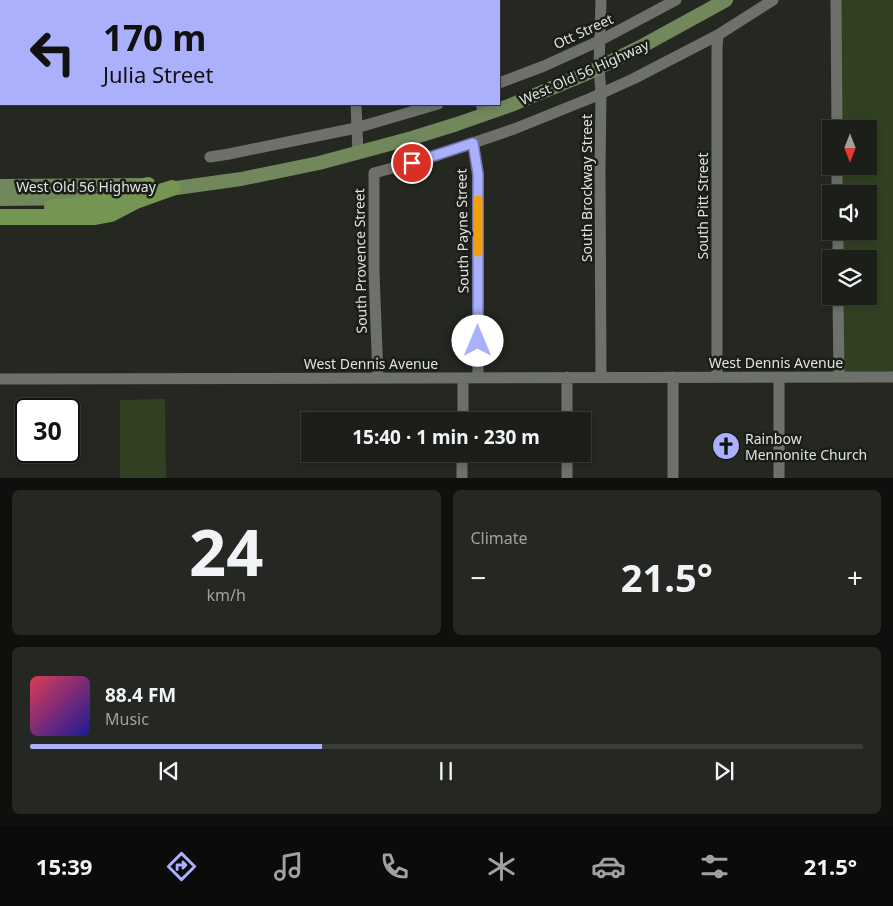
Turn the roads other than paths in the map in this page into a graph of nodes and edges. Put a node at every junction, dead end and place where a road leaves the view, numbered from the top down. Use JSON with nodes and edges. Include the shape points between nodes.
{"nodes":[{"id":1,"x":601,"y":0,"type":"edge"},
{"id":2,"x":676,"y":0,"type":"edge"},
{"id":3,"x":726,"y":0,"type":"edge"},
{"id":4,"x":773,"y":0,"type":"edge"},
{"id":5,"x":836,"y":0,"type":"edge"},
{"id":6,"x":718,"y":35,"type":"junction"},
{"id":7,"x":599,"y":41,"type":"junction"},
{"id":8,"x":599,"y":67,"type":"junction"},
{"id":9,"x":500,"y":83,"type":"edge"},
{"id":10,"x":601,"y":93,"type":"junction"},
{"id":11,"x":500,"y":104,"type":"edge"},
{"id":12,"x":356,"y":105,"type":"edge"},
{"id":13,"x":435,"y":105,"type":"edge"},
{"id":14,"x":497,"y":105,"type":"edge"},
{"id":15,"x":482,"y":109,"type":"edge"},
{"id":16,"x":837,"y":120,"type":"edge"},
{"id":17,"x":356,"y":128,"type":"junction"},
{"id":18,"x":473,"y":143,"type":"junction"},
{"id":19,"x":358,"y":152,"type":"junction"},
{"id":20,"x":210,"y":157,"type":"dead end"},
{"id":21,"x":148,"y":185,"type":"junction"},
{"id":22,"x":0,"y":186,"type":"edge"},
{"id":23,"x":172,"y":188,"type":"junction"},
{"id":24,"x":122,"y":194,"type":"junction"},
{"id":25,"x":0,"y":199,"type":"edge"},
{"id":26,"x":0,"y":208,"type":"edge"},
{"id":27,"x":0,"y":217,"type":"edge"},
{"id":28,"x":838,"y":305,"type":"edge"},
{"id":29,"x":600,"y":377,"type":"junction"},
{"id":30,"x":673,"y":377,"type":"junction"},
{"id":31,"x":717,"y":377,"type":"junction"},
{"id":32,"x":779,"y":377,"type":"junction"},
{"id":33,"x":839,"y":377,"type":"junction"},
{"id":34,"x":893,"y":377,"type":"edge"},
{"id":35,"x":378,"y":378,"type":"junction"},
{"id":36,"x":463,"y":378,"type":"junction"},
{"id":37,"x":478,"y":378,"type":"junction"},
{"id":38,"x":567,"y":378,"type":"junction"},
{"id":39,"x":0,"y":379,"type":"edge"},
{"id":40,"x":462,"y":412,"type":"edge"},
{"id":41,"x":567,"y":412,"type":"edge"},
{"id":42,"x":462,"y":462,"type":"edge"},
{"id":43,"x":567,"y":462,"type":"edge"},
{"id":44,"x":462,"y":478,"type":"edge"},
{"id":45,"x":567,"y":478,"type":"edge"},
{"id":46,"x":672,"y":478,"type":"edge"},
{"id":47,"x":779,"y":478,"type":"edge"}],
"edges":[{"from":1,"to":7,"type":"street","name":"South Brockway Street"},
{"from":2,"to":7,"type":"street","name":"Ott Street"},
{"from":3,"to":8,"type":"main road","name":"West Old 56 Highway"},
{"from":4,"to":6,"type":"street"},
{"from":5,"to":16,"type":"street"},
{"from":6,"to":10,"type":"street"},
{"from":6,"to":31,"type":"street","name":"South Pitt Street"},
{"from":7,"to":8,"type":"street","name":"South Brockway Street"},
{"from":7,"to":9,"type":"street","name":"Ott Street"},
{"from":8,"to":10,"type":"street","name":"South Brockway Street"},
{"from":8,"to":11,"type":"main road","name":"West Old 56 Highway","via":[[541,93]]},
{"from":10,"to":18,"type":"street"},
{"from":10,"to":29,"type":"street","name":"South Brockway Street"},
{"from":12,"to":17,"type":"street"},
{"from":13,"to":17,"type":"street"},
{"from":14,"to":15,"type":"main road","name":"West Old 56 Highway"},
{"from":15,"to":19,"type":"main road","name":"West Old 56 Highway","via":[[421,135]]},
{"from":17,"to":19,"type":"street"},
{"from":17,"to":20,"type":"street"},
{"from":18,"to":35,"type":"street","name":"South Provence Street","via":[[374,173]]},
{"from":18,"to":37,"type":"street","name":"South Payne Street","via":[[478,174]]},
{"from":19,"to":23,"type":"main road","name":"West Old 56 Highway","via":[[241,179]]},
{"from":21,"to":22,"type":"main road","name":"West Old 56 Highway"},
{"from":21,"to":23,"type":"main road","name":"West Old 56 Highway"},
{"from":21,"to":24,"type":"highway"},
{"from":23,"to":24,"type":"main road","name":"West Old 56 Highway"},
{"from":23,"to":27,"type":"highway","via":[[111,214],[95,217]]},
{"from":24,"to":25,"type":"main road","name":"West Old 56 Highway"},
{"from":24,"to":26,"type":"highway","via":[[80,206]]},
{"from":28,"to":33,"type":"street"},
{"from":29,"to":30,"type":"street","name":"West Dennis Avenue"},
{"from":29,"to":38,"type":"street","name":"West Dennis Avenue"},
{"from":30,"to":31,"type":"street","name":"West Dennis Avenue"},
{"from":30,"to":46,"type":"street"},
{"from":31,"to":32,"type":"street","name":"West Dennis Avenue"},
{"from":32,"to":33,"type":"street","name":"West Dennis Avenue"},
{"from":32,"to":47,"type":"street"},
{"from":33,"to":34,"type":"street","name":"West Dennis Avenue"},
{"from":35,"to":36,"type":"street","name":"West Dennis Avenue"},
{"from":35,"to":39,"type":"street","name":"West Dennis Avenue"},
{"from":36,"to":37,"type":"street","name":"West Dennis Avenue"},
{"from":36,"to":40,"type":"street"},
{"from":37,"to":38,"type":"street","name":"West Dennis Avenue"},
{"from":38,"to":41,"type":"street"},
{"from":42,"to":44,"type":"street"},
{"from":43,"to":45,"type":"street"}]}
